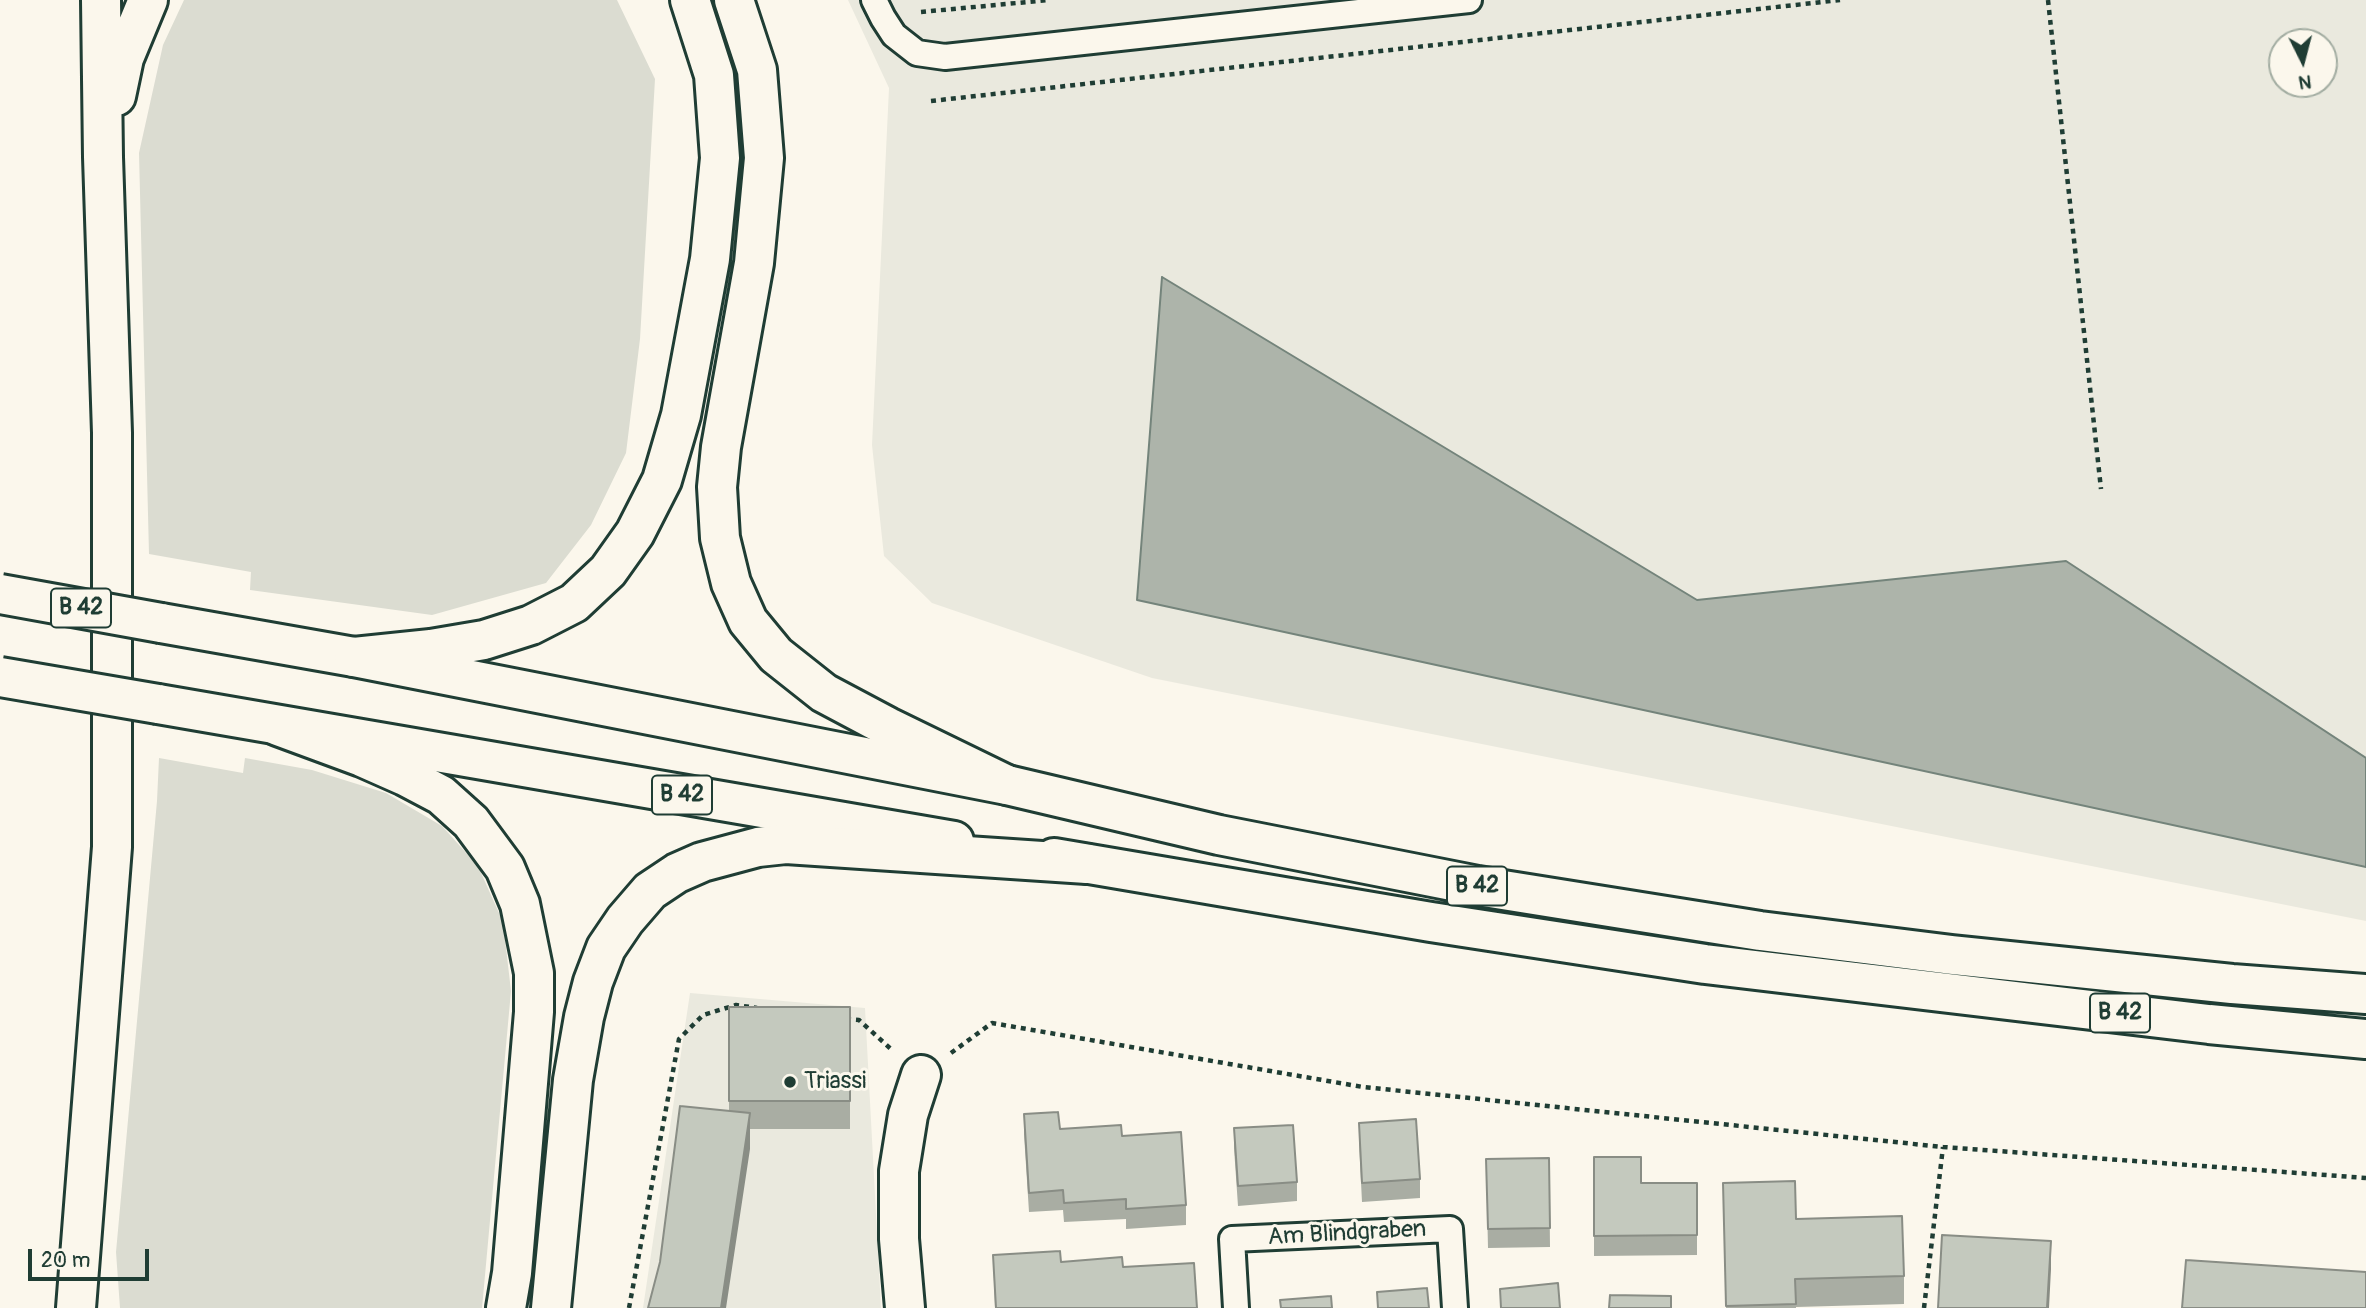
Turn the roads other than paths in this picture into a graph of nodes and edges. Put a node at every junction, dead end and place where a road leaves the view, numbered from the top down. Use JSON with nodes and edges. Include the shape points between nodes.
{"nodes":[{"id":1,"x":101,"y":0,"type":"edge"},
{"id":2,"x":148,"y":0,"type":"edge"},
{"id":3,"x":690,"y":0,"type":"edge"},
{"id":4,"x":734,"y":0,"type":"edge"},
{"id":5,"x":874,"y":0,"type":"edge"},
{"id":6,"x":1469,"y":0,"type":"edge"},
{"id":7,"x":103,"y":156,"type":"junction"},
{"id":8,"x":0,"y":594,"type":"edge"},
{"id":9,"x":354,"y":657,"type":"junction"},
{"id":10,"x":0,"y":677,"type":"edge"},
{"id":11,"x":278,"y":726,"type":"junction"},
{"id":12,"x":1007,"y":785,"type":"junction"},
{"id":13,"x":1087,"y":864,"type":"junction"},
{"id":14,"x":2366,"y":994,"type":"edge"},
{"id":15,"x":2366,"y":1039,"type":"edge"},
{"id":16,"x":921,"y":1075,"type":"road end"},
{"id":17,"x":92,"y":1115,"type":"junction"},
{"id":18,"x":76,"y":1308,"type":"edge"},
{"id":19,"x":95,"y":1308,"type":"edge"},
{"id":20,"x":506,"y":1308,"type":"edge"},
{"id":21,"x":551,"y":1308,"type":"edge"},
{"id":22,"x":905,"y":1308,"type":"edge"},
{"id":23,"x":1236,"y":1308,"type":"edge"},
{"id":24,"x":1455,"y":1308,"type":"edge"}],
"edges":[{"from":1,"to":7,"type":"main road"},
{"from":2,"to":7,"type":"main road","via":[[124,58]]},
{"from":3,"to":9,"type":"main road","via":[[714,75],[720,158],[710,259],[681,415],[662,480],[641,522],[608,571],[574,603],[531,625],[484,640]]},
{"from":4,"to":12,"type":"main road","via":[[757,70],[764,158],[754,263],[717,487],[720,538],[731,583],[748,621],[776,655],[824,693]]},
{"from":5,"to":6,"type":"lane","via":[[894,35],[917,53],[945,57]]},
{"from":7,"to":17,"type":"main road","via":[[113,433],[112,848]]},
{"from":8,"to":9,"type":"main road","number":"B 42","bridge":true},
{"from":9,"to":12,"type":"main road","number":"B 42"},
{"from":10,"to":11,"type":"main road","number":"B 42","bridge":true},
{"from":11,"to":13,"type":"main road","number":"B 42"},
{"from":11,"to":20,"type":"main road","via":[[362,757],[441,795],[471,822],[505,868],[520,904],[534,973],[534,1012]]},
{"from":12,"to":14,"type":"main road","number":"B 42","via":[[1348,862],[1721,925],[1952,955]]},
{"from":13,"to":15,"type":"main road","number":"B 42","via":[[1705,964]]},
{"from":13,"to":21,"type":"main road","via":[[786,844],[702,862],[650,891],[606,948],[584,1017],[573,1080]]},
{"from":16,"to":22,"type":"main road","via":[[899,1171]]},
{"from":17,"to":18,"type":"main road"},
{"from":17,"to":19,"type":"main road"},
{"from":23,"to":24,"type":"lane","name":"Am Blindgraben","via":[[1232,1239],[1450,1229]]}]}
